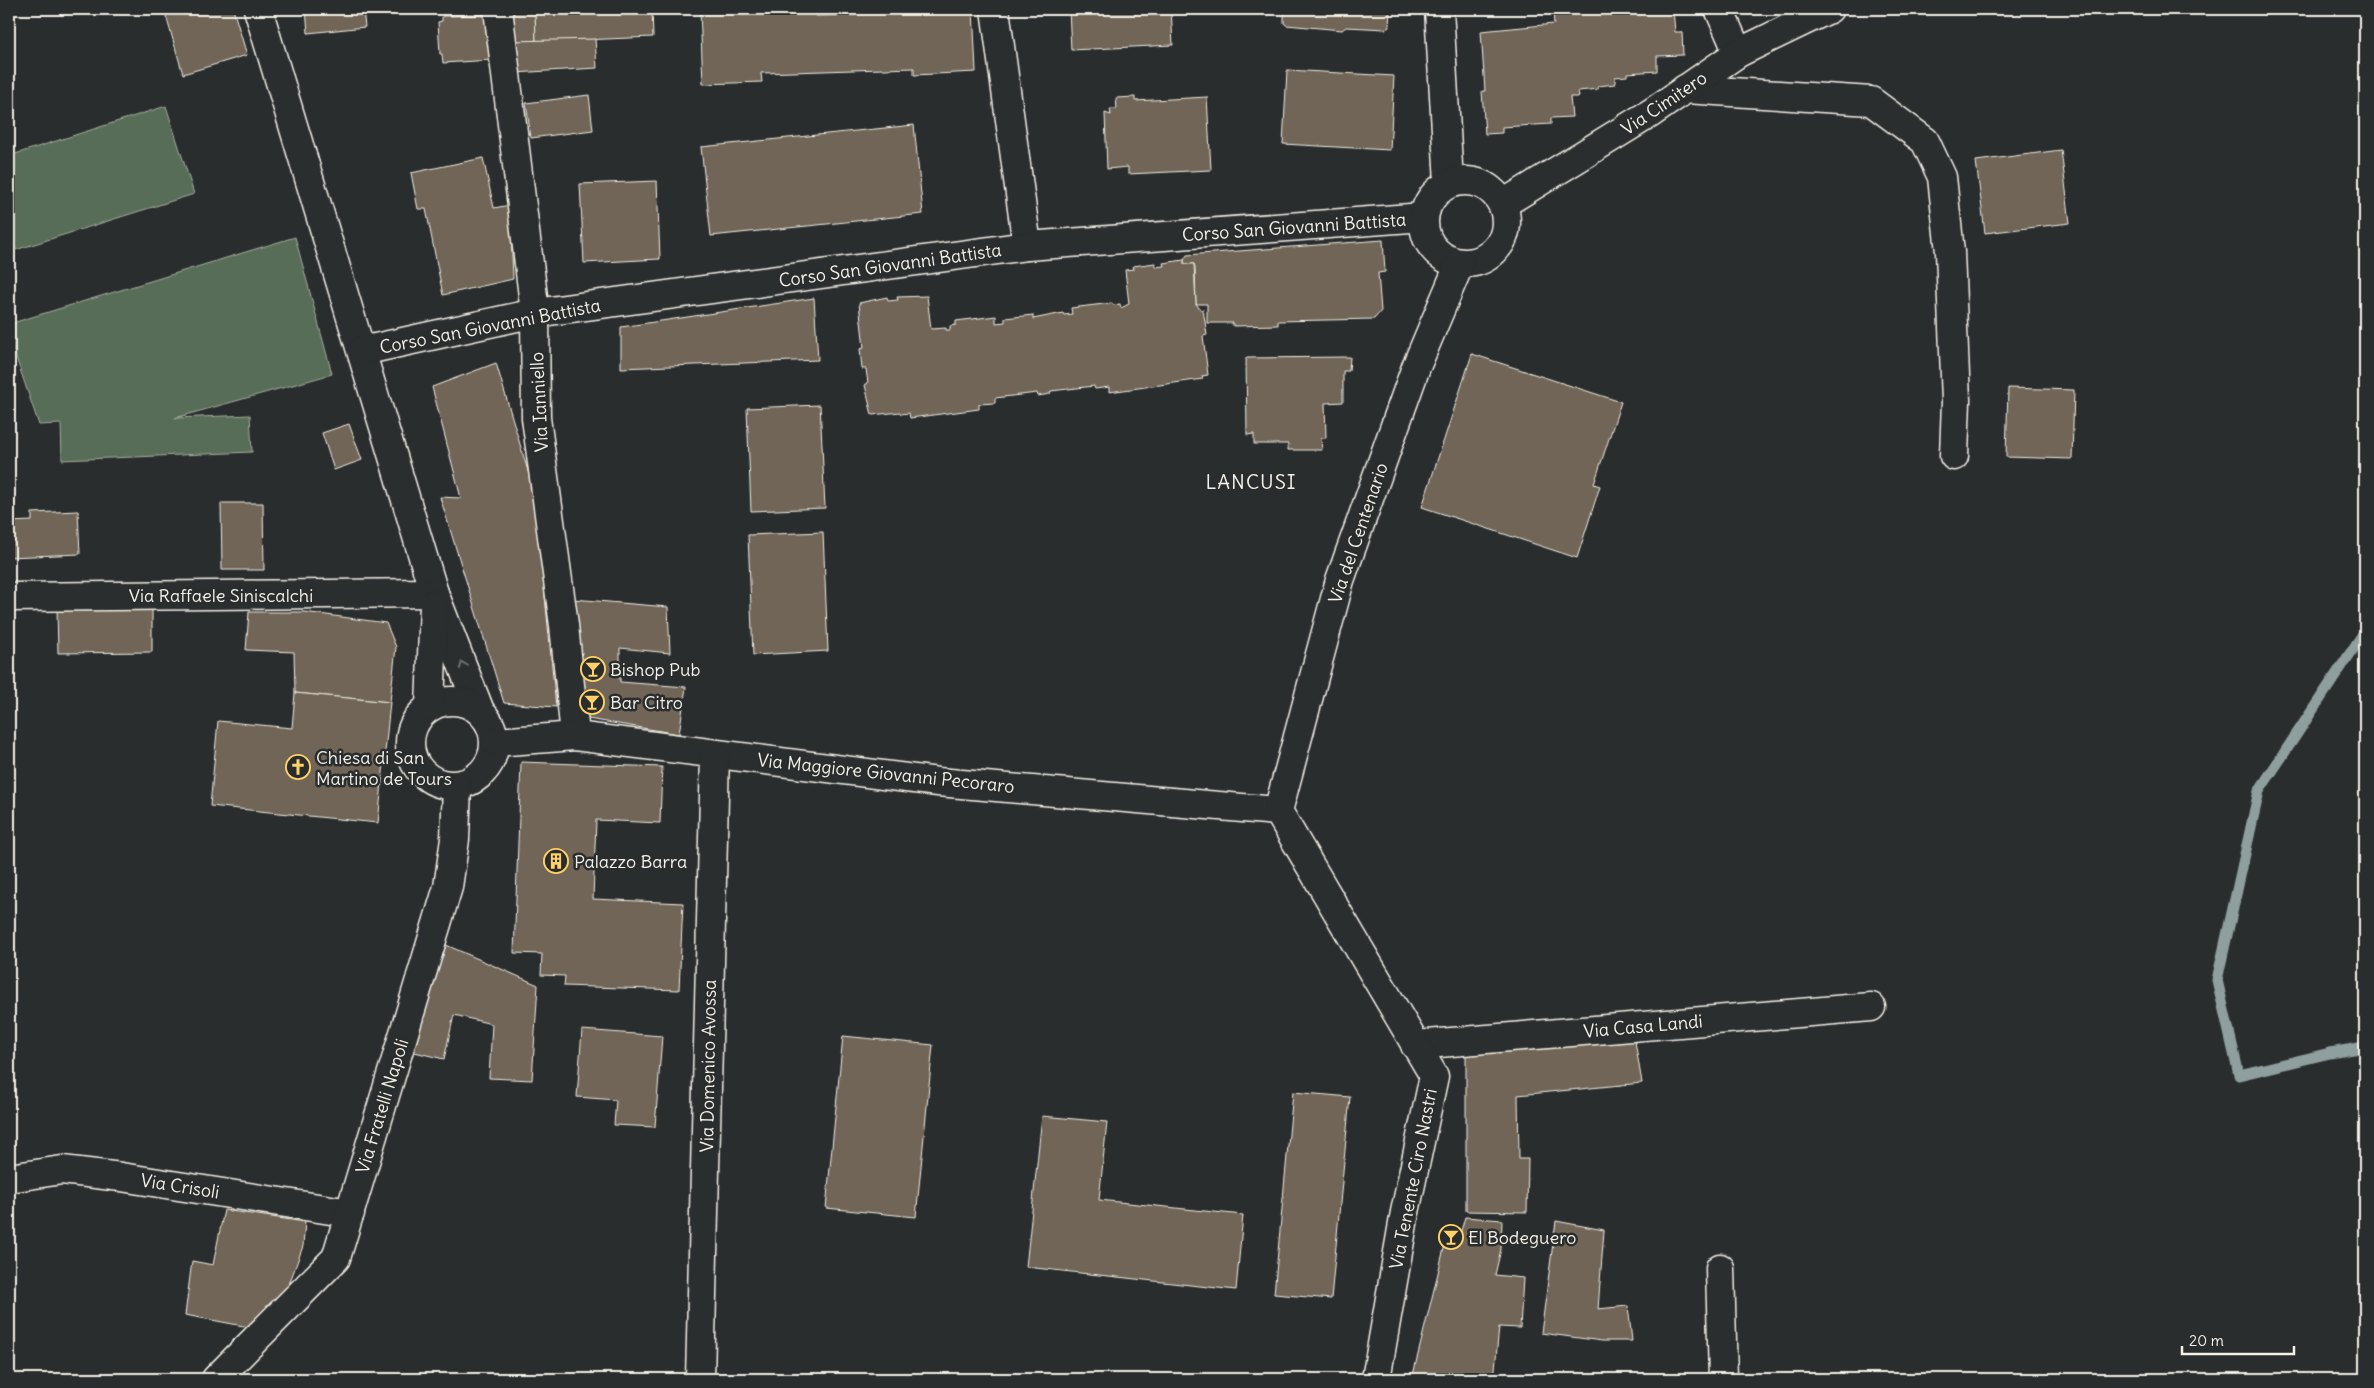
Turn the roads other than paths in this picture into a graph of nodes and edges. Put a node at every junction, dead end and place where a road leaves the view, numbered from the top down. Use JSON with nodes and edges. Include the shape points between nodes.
{"nodes":[{"id":1,"x":258,"y":9,"type":"edge"},
{"id":2,"x":498,"y":9,"type":"edge"},
{"id":3,"x":996,"y":9,"type":"edge"},
{"id":4,"x":1439,"y":9,"type":"edge"},
{"id":5,"x":1719,"y":9,"type":"edge"},
{"id":6,"x":1829,"y":9,"type":"edge"},
{"id":7,"x":1738,"y":53,"type":"junction"},
{"id":8,"x":1685,"y":89,"type":"junction"},
{"id":9,"x":1449,"y":183,"type":"junction"},
{"id":10,"x":1503,"y":204,"type":"junction"},
{"id":11,"x":1424,"y":217,"type":"junction"},
{"id":12,"x":1027,"y":246,"type":"junction"},
{"id":13,"x":1460,"y":263,"type":"junction"},
{"id":14,"x":535,"y":313,"type":"junction"},
{"id":15,"x":362,"y":351,"type":"junction"},
{"id":16,"x":1954,"y":456,"type":"dead end"},
{"id":17,"x":434,"y":593,"type":"junction"},
{"id":18,"x":9,"y":596,"type":"edge"},
{"id":19,"x":430,"y":707,"type":"junction"},
{"id":20,"x":480,"y":711,"type":"junction"},
{"id":21,"x":574,"y":736,"type":"junction"},
{"id":22,"x":495,"y":742,"type":"junction"},
{"id":23,"x":715,"y":754,"type":"junction"},
{"id":24,"x":457,"y":786,"type":"junction"},
{"id":25,"x":1278,"y":811,"type":"junction"},
{"id":26,"x":1871,"y":1007,"type":"dead end"},
{"id":27,"x":1415,"y":1045,"type":"junction"},
{"id":28,"x":9,"y":1178,"type":"edge"},
{"id":29,"x":350,"y":1213,"type":"junction"},
{"id":30,"x":1720,"y":1268,"type":"dead end"},
{"id":31,"x":216,"y":1379,"type":"edge"},
{"id":32,"x":700,"y":1379,"type":"edge"},
{"id":33,"x":1376,"y":1379,"type":"edge"},
{"id":34,"x":1723,"y":1379,"type":"edge"}],
"edges":[{"from":1,"to":15,"type":"street"},
{"from":2,"to":14,"type":"street","name":"Via Ianniello"},
{"from":3,"to":12,"type":"street"},
{"from":4,"to":9,"type":"street"},
{"from":5,"to":7,"type":"street"},
{"from":6,"to":7,"type":"street","name":"Via Cimitero"},
{"from":7,"to":8,"type":"street","name":"Via Cimitero"},
{"from":8,"to":10,"type":"street","name":"Via Cimitero"},
{"from":8,"to":16,"type":"street","via":[[1871,101],[1925,141],[1942,177],[1950,252],[1956,401]]},
{"from":9,"to":10,"type":"street","via":[[1474,181],[1486,186]]},
{"from":9,"to":11,"type":"street","via":[[1432,196]]},
{"from":10,"to":13,"type":"street","via":[[1506,229],[1495,251],[1473,263]]},
{"from":11,"to":12,"type":"street","name":"Corso San Giovanni Battista"},
{"from":11,"to":13,"type":"street","via":[[1425,230],[1437,252]]},
{"from":12,"to":14,"type":"street","name":"Corso San Giovanni Battista"},
{"from":13,"to":25,"type":"street","name":"Via del Centenario","via":[[1416,367],[1340,580]]},
{"from":14,"to":15,"type":"street","name":"Corso San Giovanni Battista"},
{"from":14,"to":21,"type":"street","name":"Via Ianniello","via":[[536,418],[564,625]]},
{"from":15,"to":17,"type":"street"},
{"from":17,"to":18,"type":"street","name":"Via Raffaele Siniscalchi"},
{"from":17,"to":19,"type":"street"},
{"from":20,"to":17,"type":"street","one_way":true},
{"from":19,"to":20,"type":"street","via":[[456,700]]},
{"from":19,"to":24,"type":"street","via":[[411,729],[412,758],[430,779],[443,785]]},
{"from":20,"to":22,"type":"street","via":[[493,731]]},
{"from":21,"to":22,"type":"street","name":"Via Maggiore Giovanni Pecoraro"},
{"from":21,"to":23,"type":"street","name":"Via Maggiore Giovanni Pecoraro"},
{"from":22,"to":24,"type":"street","via":[[488,766],[470,782]]},
{"from":23,"to":25,"type":"street","name":"Via Maggiore Giovanni Pecoraro","via":[[938,782]]},
{"from":23,"to":32,"type":"street","name":"Via Domenico Avossa"},
{"from":24,"to":29,"type":"street","name":"Via Fratelli Napoli","via":[[455,839],[448,887]]},
{"from":25,"to":27,"type":"street","name":"Via Tenente Ciro Nastri"},
{"from":26,"to":27,"type":"street","name":"Via Casa Landi"},
{"from":27,"to":33,"type":"street","name":"Via Tenente Ciro Nastri","via":[[1434,1076],[1405,1212]]},
{"from":28,"to":29,"type":"street","name":"Via Crisoli","via":[[62,1170]]},
{"from":29,"to":31,"type":"street","name":"Via Fratelli Napoli","via":[[336,1258]]},
{"from":30,"to":34,"type":"street"}]}
